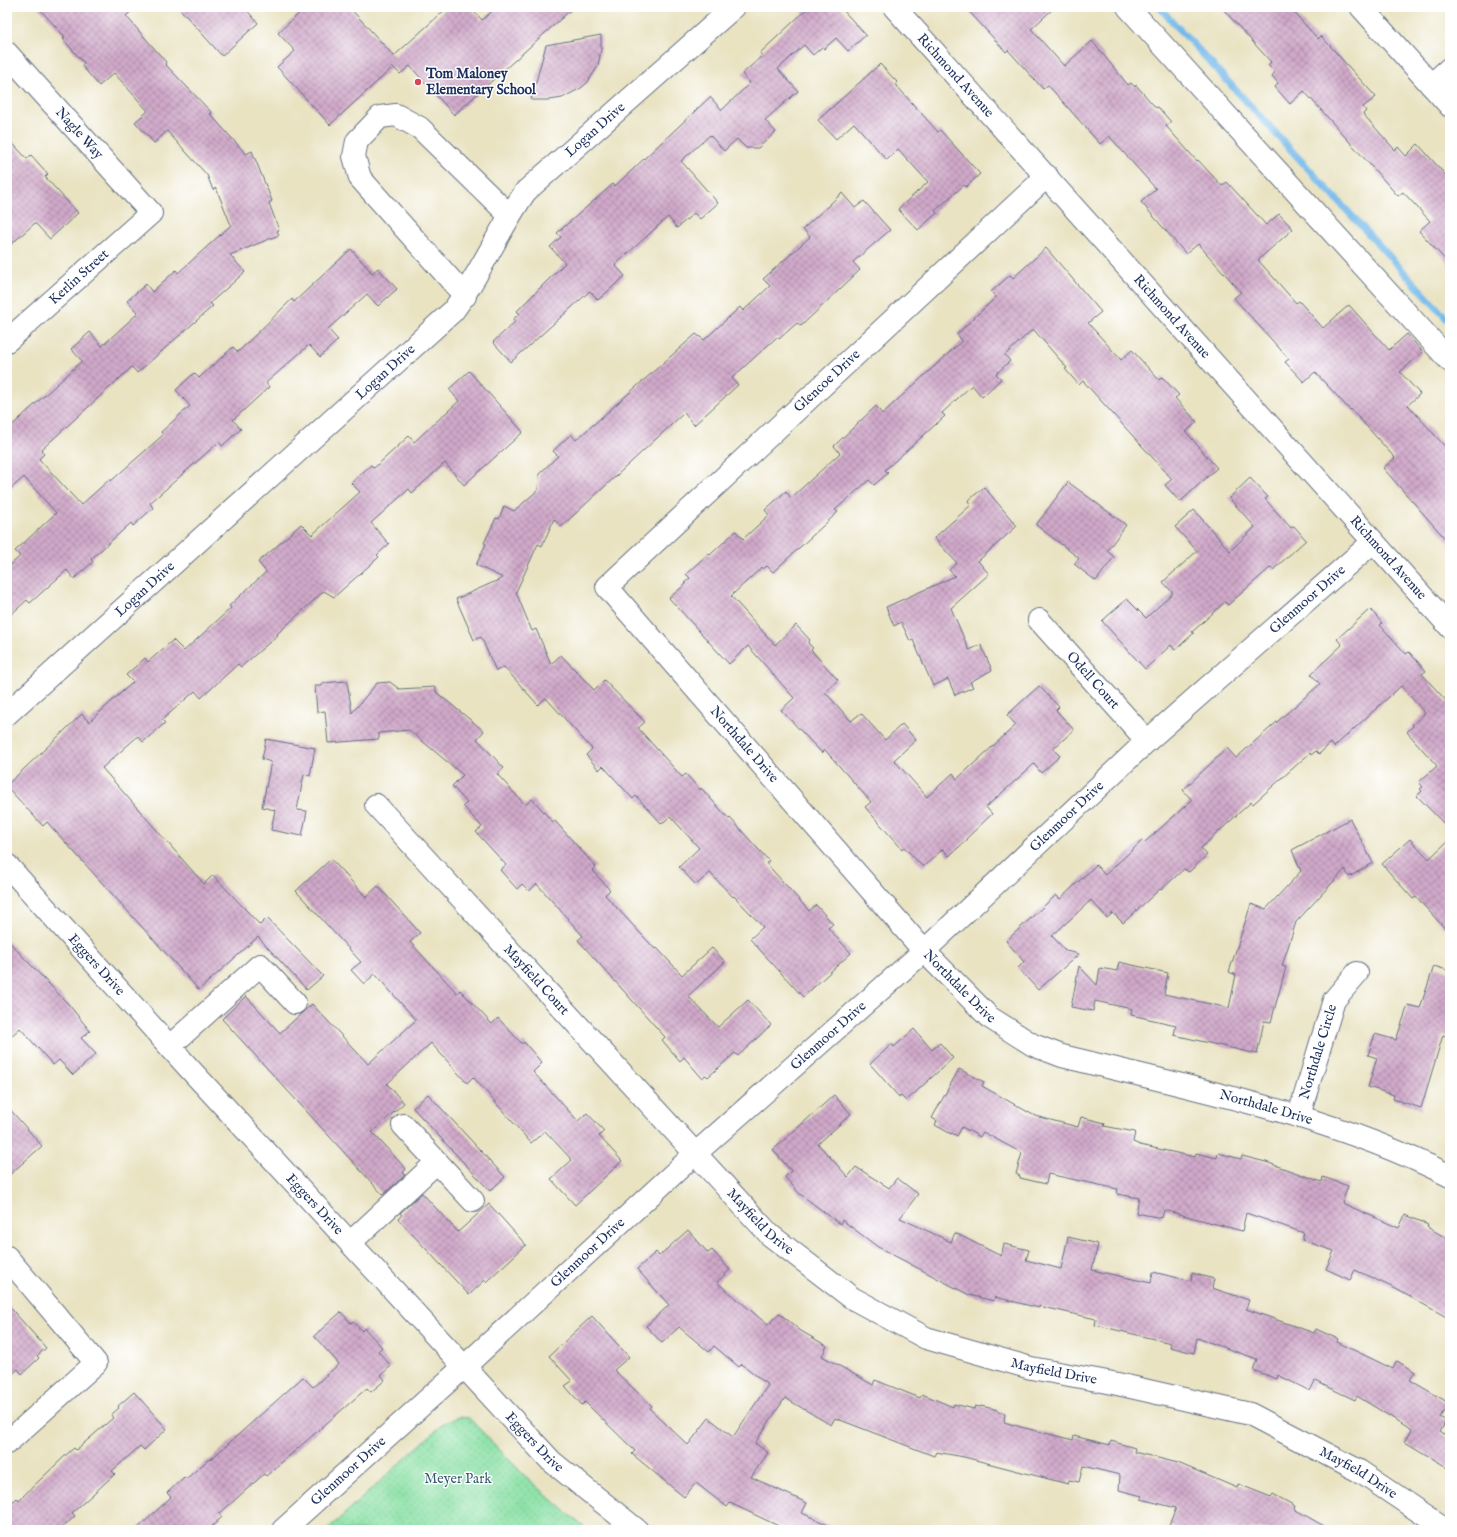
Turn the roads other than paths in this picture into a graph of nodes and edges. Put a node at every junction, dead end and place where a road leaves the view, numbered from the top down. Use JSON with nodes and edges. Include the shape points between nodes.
{"nodes":[{"id":1,"x":734,"y":7,"type":"edge"},
{"id":2,"x":894,"y":7,"type":"edge"},
{"id":3,"x":1128,"y":7,"type":"edge"},
{"id":4,"x":1361,"y":7,"type":"edge"},
{"id":5,"x":7,"y":53,"type":"edge"},
{"id":6,"x":1450,"y":68,"type":"edge"},
{"id":7,"x":1431,"y":85,"type":"junction"},
{"id":8,"x":1450,"y":106,"type":"edge"},
{"id":9,"x":1047,"y":176,"type":"junction"},
{"id":10,"x":151,"y":213,"type":"joint"},
{"id":11,"x":509,"y":215,"type":"junction"},
{"id":12,"x":465,"y":296,"type":"junction"},
{"id":13,"x":7,"y":341,"type":"edge"},
{"id":14,"x":1450,"y":361,"type":"edge"},
{"id":15,"x":1373,"y":542,"type":"junction"},
{"id":16,"x":607,"y":587,"type":"joint"},
{"id":17,"x":1039,"y":620,"type":"dead end"},
{"id":18,"x":1450,"y":627,"type":"edge"},
{"id":19,"x":7,"y":714,"type":"edge"},
{"id":20,"x":1147,"y":741,"type":"junction"},
{"id":21,"x":376,"y":805,"type":"dead end"},
{"id":22,"x":7,"y":864,"type":"edge"},
{"id":23,"x":924,"y":951,"type":"junction"},
{"id":24,"x":1357,"y":973,"type":"dead end"},
{"id":25,"x":295,"y":1003,"type":"dead end"},
{"id":26,"x":170,"y":1046,"type":"junction"},
{"id":27,"x":1299,"y":1116,"type":"junction"},
{"id":28,"x":404,"y":1125,"type":"dead end"},
{"id":29,"x":696,"y":1153,"type":"junction"},
{"id":30,"x":437,"y":1162,"type":"junction"},
{"id":31,"x":1450,"y":1176,"type":"edge"},
{"id":32,"x":474,"y":1201,"type":"dead end"},
{"id":33,"x":351,"y":1242,"type":"junction"},
{"id":34,"x":7,"y":1257,"type":"edge"},
{"id":35,"x":465,"y":1366,"type":"junction"},
{"id":36,"x":7,"y":1443,"type":"edge"},
{"id":37,"x":283,"y":1530,"type":"edge"},
{"id":38,"x":637,"y":1530,"type":"edge"},
{"id":39,"x":1447,"y":1530,"type":"edge"}],
"edges":[{"from":1,"to":11,"type":"street","name":"Logan Drive","via":[[526,191]]},
{"from":2,"to":9,"type":"street","name":"Richmond Avenue"},
{"from":3,"to":14,"type":"street"},
{"from":4,"to":7,"type":"street"},
{"from":5,"to":10,"type":"street","name":"Nagle Way"},
{"from":6,"to":7,"type":"street"},
{"from":7,"to":8,"type":"street"},
{"from":9,"to":15,"type":"street","name":"Richmond Avenue"},
{"from":9,"to":16,"type":"street","name":"Glencoe Drive"},
{"from":10,"to":13,"type":"street","name":"Kerlin Street"},
{"from":11,"to":12,"type":"street","name":"Logan Drive"},
{"from":11,"to":12,"type":"street","via":[[420,128],[396,115],[380,117],[357,141],[354,156],[360,178]]},
{"from":12,"to":19,"type":"street","name":"Logan Drive","via":[[414,348]]},
{"from":15,"to":18,"type":"street","name":"Richmond Avenue"},
{"from":15,"to":20,"type":"street","name":"Glenmoor Drive"},
{"from":16,"to":23,"type":"street","name":"Northdale Drive"},
{"from":17,"to":20,"type":"street","name":"Odell Court"},
{"from":20,"to":23,"type":"street","name":"Glenmoor Drive"},
{"from":21,"to":29,"type":"street","name":"Mayfield Court"},
{"from":22,"to":26,"type":"street","name":"Eggers Drive"},
{"from":23,"to":27,"type":"street","name":"Northdale Drive","via":[[989,1017],[1033,1045],[1062,1056]]},
{"from":23,"to":29,"type":"street","name":"Glenmoor Drive"},
{"from":24,"to":27,"type":"street","name":"Northdale Circle","via":[[1334,1000]]},
{"from":25,"to":26,"type":"street","via":[[260,965]]},
{"from":26,"to":33,"type":"street","name":"Eggers Drive"},
{"from":27,"to":31,"type":"street","name":"Northdale Drive","via":[[1423,1162]]},
{"from":28,"to":30,"type":"street"},
{"from":29,"to":35,"type":"street","name":"Glenmoor Drive"},
{"from":29,"to":39,"type":"street","name":"Mayfield Drive","via":[[770,1235],[852,1298],[926,1338],[1031,1368],[1250,1414],[1359,1471]]},
{"from":30,"to":32,"type":"street"},
{"from":30,"to":33,"type":"street"},
{"from":33,"to":35,"type":"street","name":"Eggers Drive"},
{"from":34,"to":36,"type":"street","via":[[96,1363]]},
{"from":35,"to":37,"type":"street","name":"Glenmoor Drive"},
{"from":35,"to":38,"type":"street","name":"Eggers Drive","via":[[552,1460]]}]}
